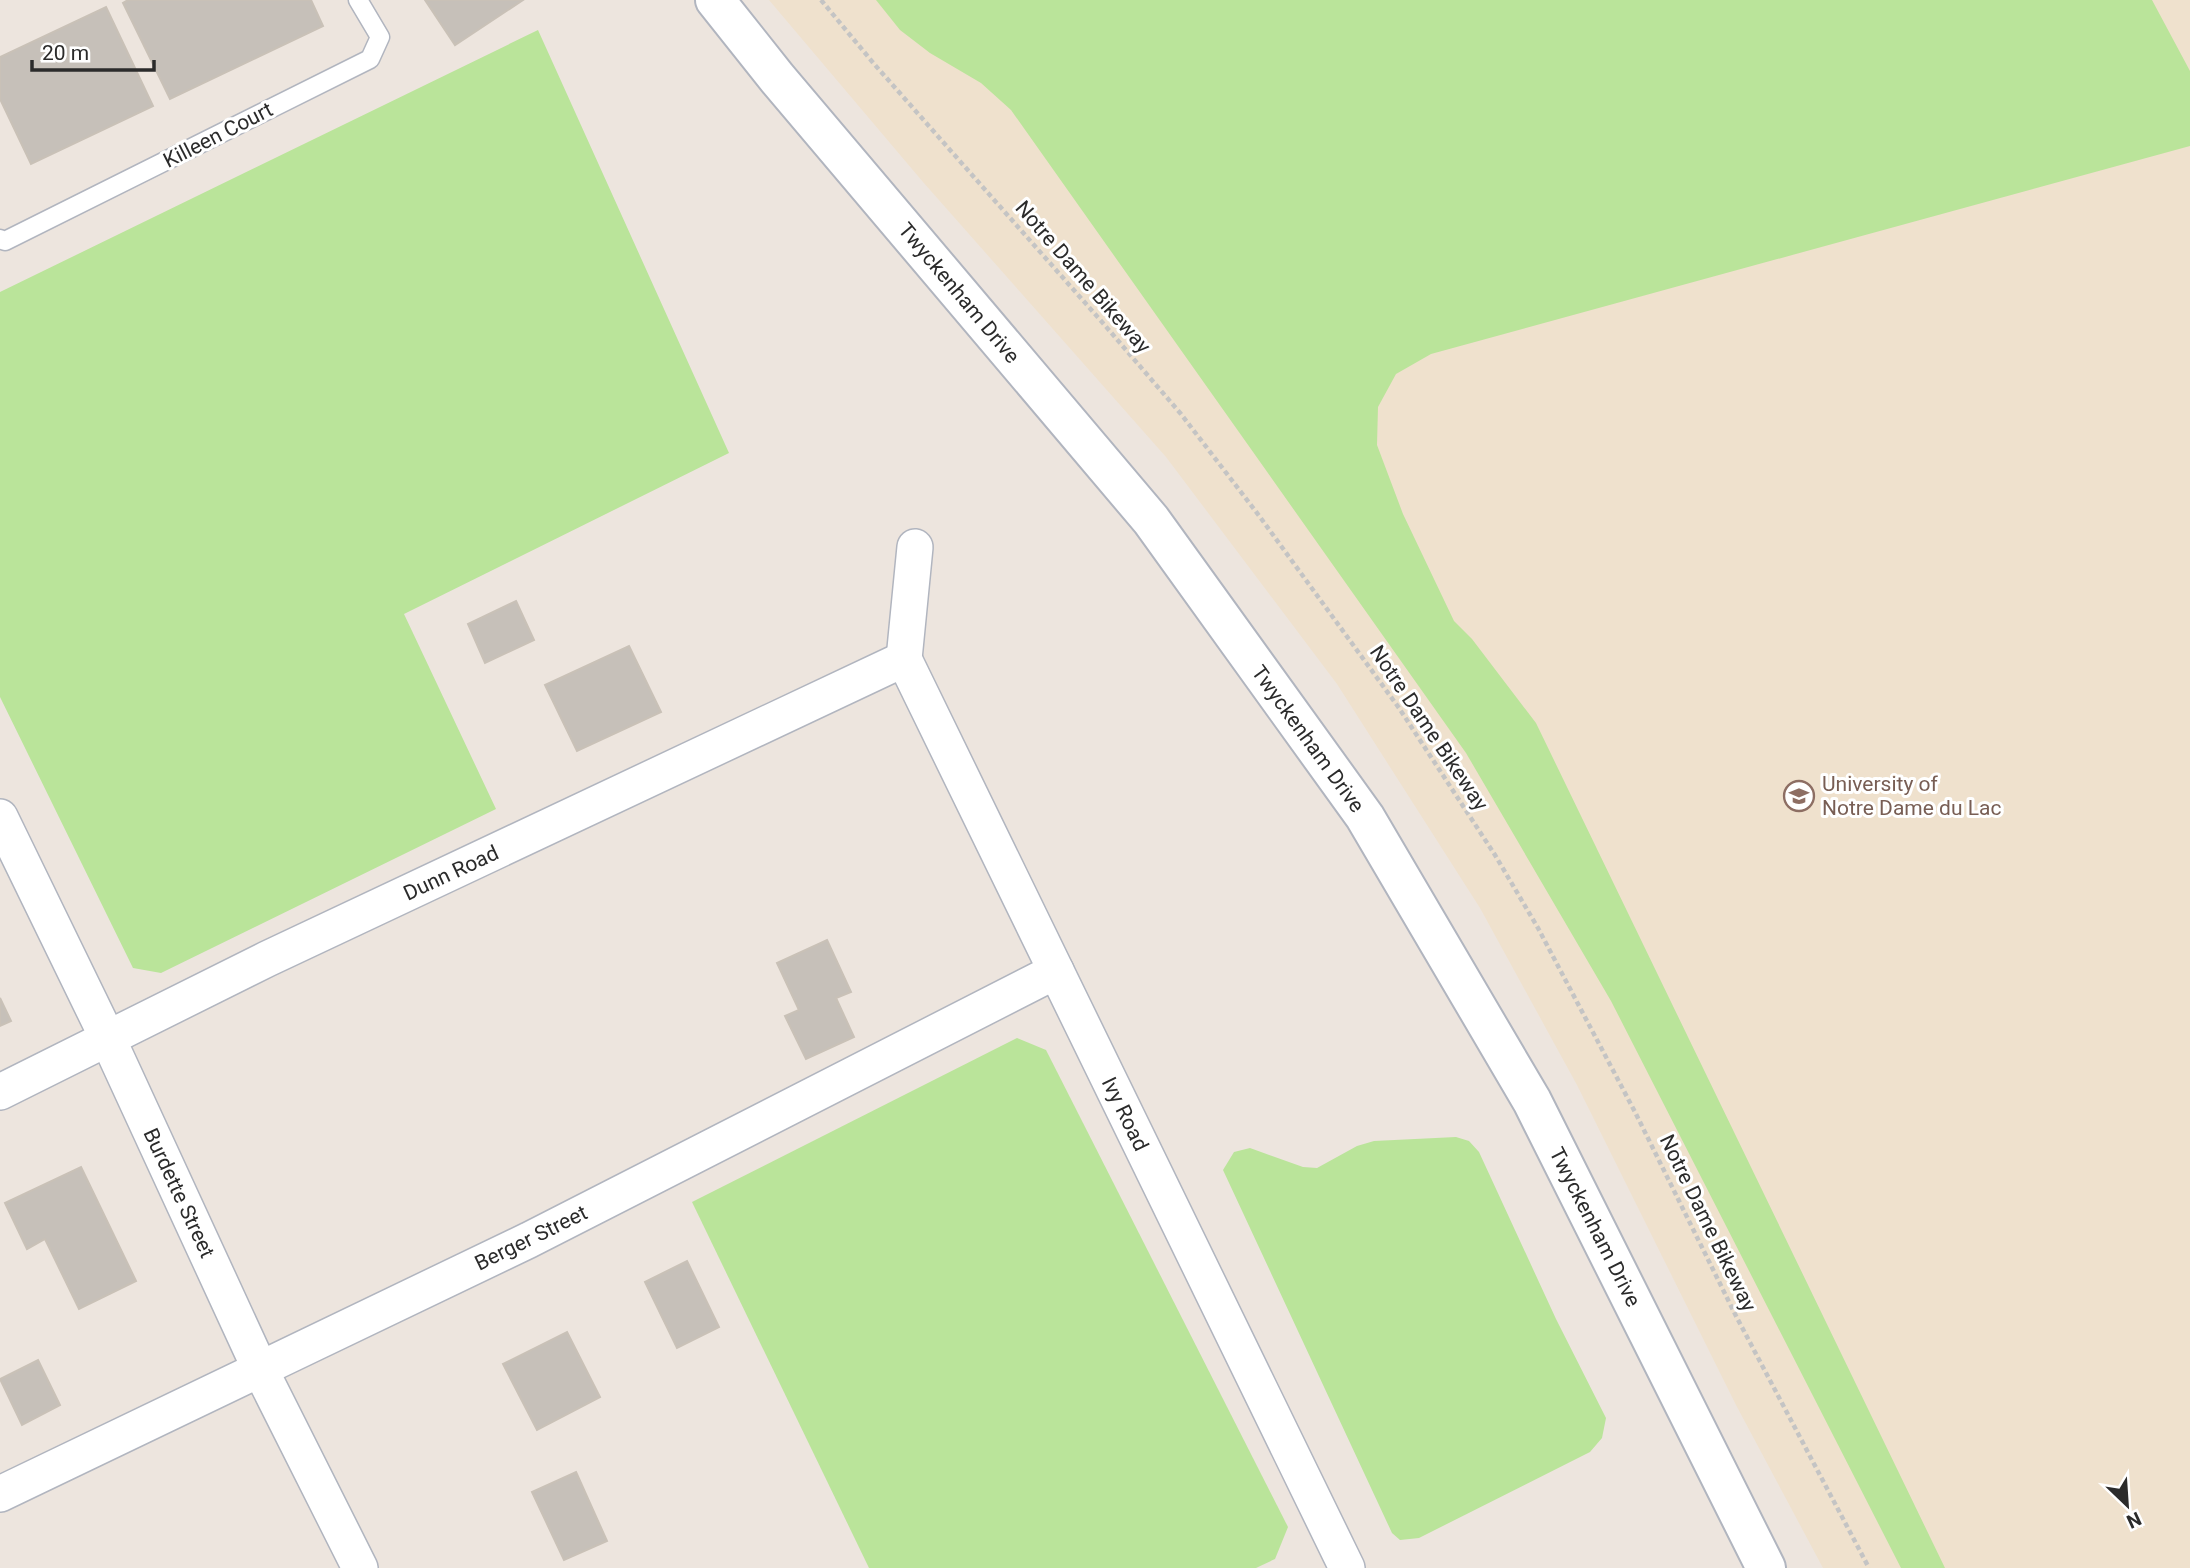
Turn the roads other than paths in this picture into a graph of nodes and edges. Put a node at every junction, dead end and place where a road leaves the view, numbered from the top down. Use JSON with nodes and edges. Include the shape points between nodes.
{"nodes":[{"id":1,"x":358,"y":0,"type":"edge"},
{"id":2,"x":715,"y":0,"type":"edge"},
{"id":3,"x":3,"y":240,"type":"edge"},
{"id":4,"x":915,"y":547,"type":"dead end"},
{"id":5,"x":904,"y":659,"type":"junction"},
{"id":6,"x":0,"y":817,"type":"edge"},
{"id":7,"x":1056,"y":971,"type":"junction"},
{"id":8,"x":107,"y":1039,"type":"junction"},
{"id":9,"x":0,"y":1092,"type":"edge"},
{"id":10,"x":260,"y":1369,"type":"junction"},
{"id":11,"x":0,"y":1494,"type":"edge"},
{"id":12,"x":360,"y":1568,"type":"edge"},
{"id":13,"x":1346,"y":1568,"type":"edge"},
{"id":14,"x":1766,"y":1568,"type":"edge"}],
"edges":[{"from":1,"to":3,"type":"lane","name":"Killeen Court","via":[[380,37],[370,58]]},
{"from":2,"to":14,"type":"street","name":"Twyckenham Drive","via":[[1151,520],[1365,817],[1532,1101]]},
{"from":4,"to":5,"type":"street"},
{"from":5,"to":7,"type":"street","name":"Ivy Road"},
{"from":5,"to":8,"type":"street","name":"Dunn Road"},
{"from":6,"to":8,"type":"street","name":"Burdette Street"},
{"from":7,"to":10,"type":"street","name":"Berger Street","via":[[529,1240]]},
{"from":7,"to":13,"type":"street","name":"Ivy Road"},
{"from":8,"to":9,"type":"street","name":"Dunn Road"},
{"from":8,"to":10,"type":"street","name":"Burdette Street"},
{"from":10,"to":11,"type":"street","name":"Berger Street"},
{"from":10,"to":12,"type":"street","name":"Burdette Street"}]}
